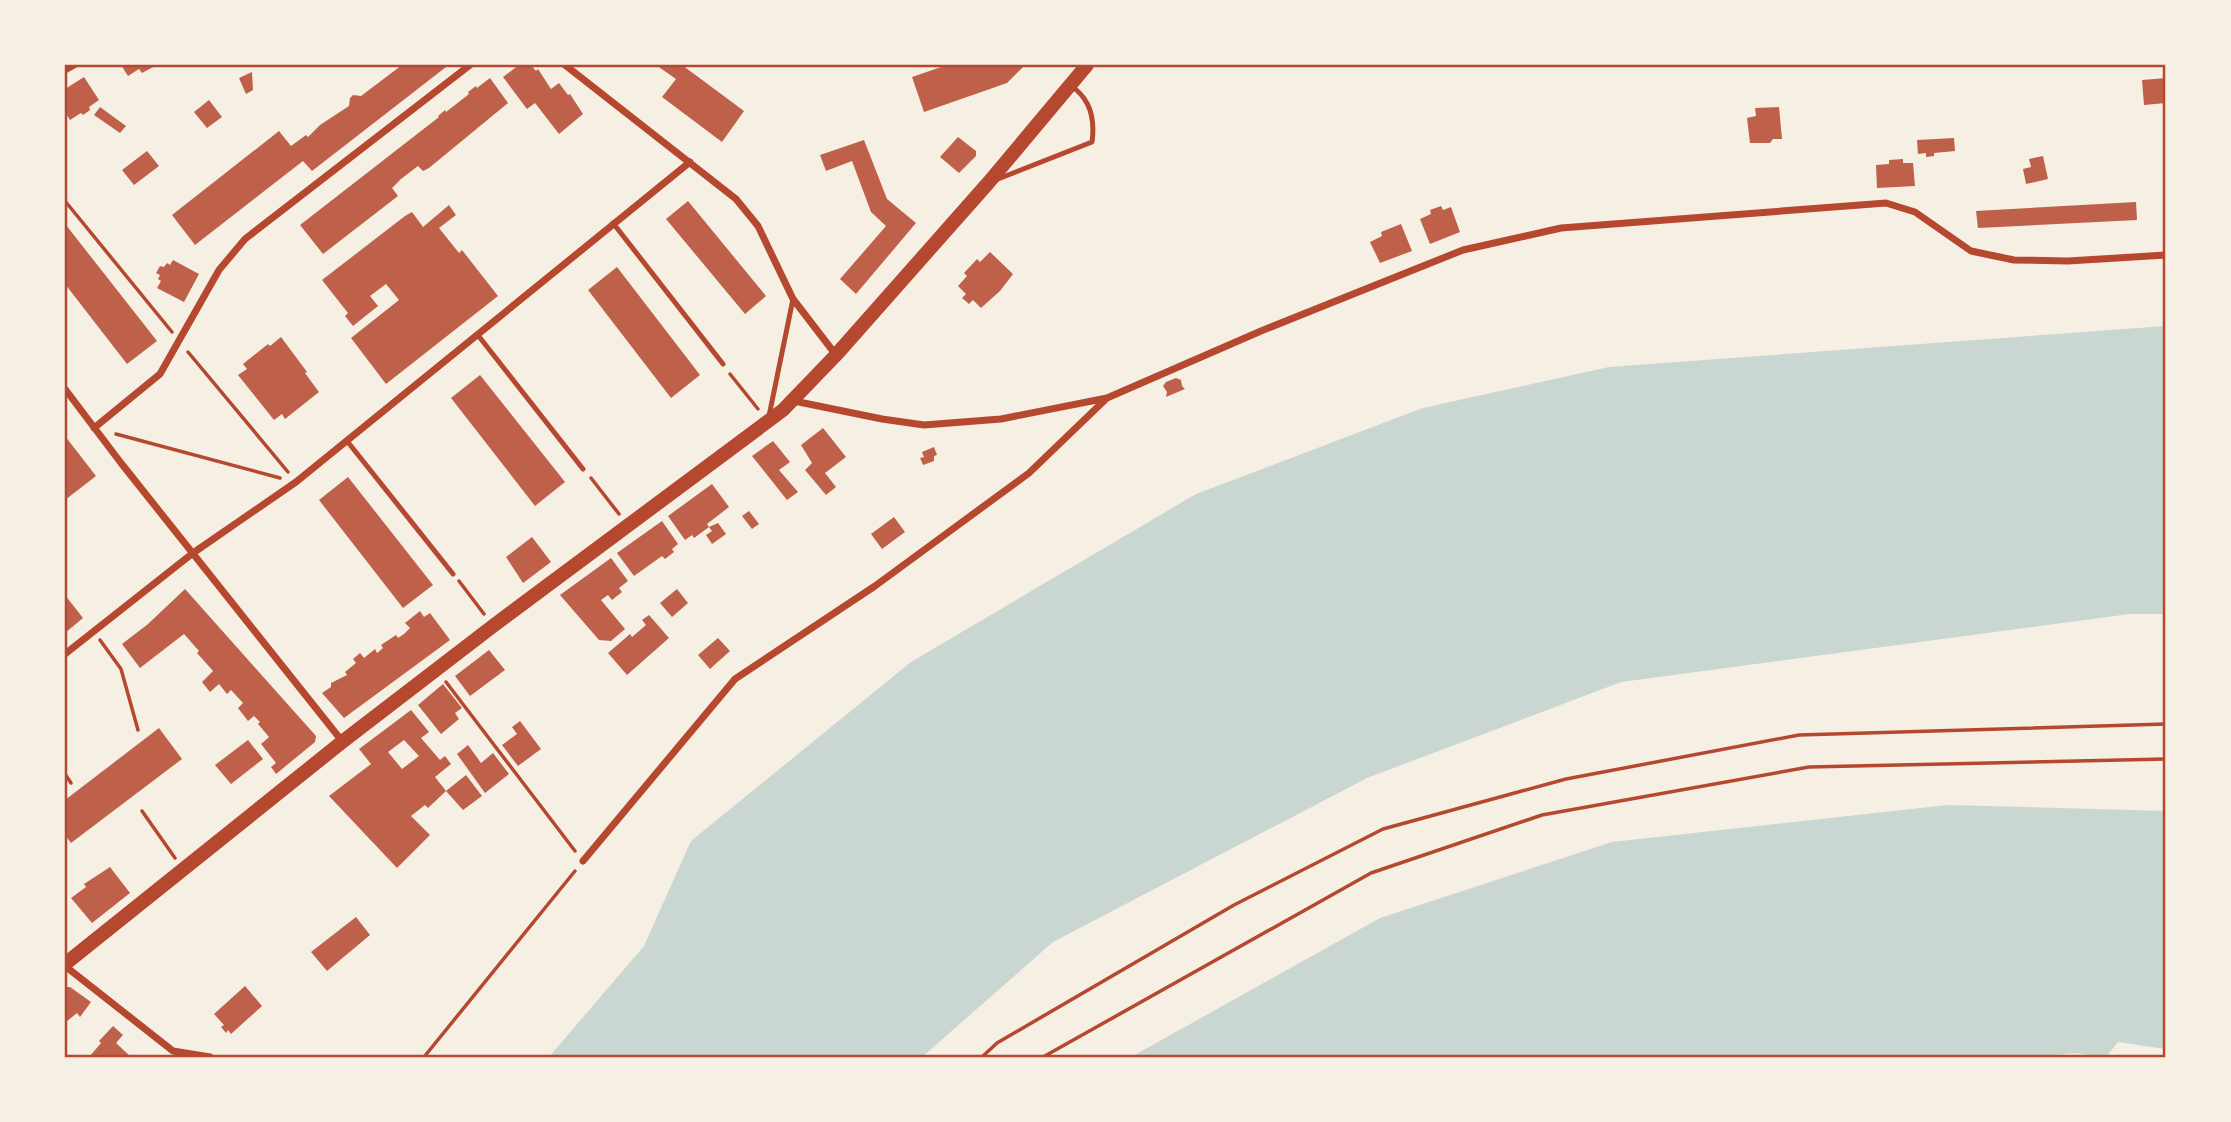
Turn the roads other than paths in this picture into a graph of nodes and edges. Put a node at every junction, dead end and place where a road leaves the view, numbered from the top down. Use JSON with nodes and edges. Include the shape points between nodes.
{"nodes":[{"id":1,"x":74,"y":65,"type":"edge"},
{"id":2,"x":470,"y":65,"type":"edge"},
{"id":3,"x":565,"y":65,"type":"edge"},
{"id":4,"x":1087,"y":65,"type":"edge"},
{"id":5,"x":65,"y":71,"type":"edge"},
{"id":6,"x":1071,"y":85,"type":"junction"},
{"id":7,"x":690,"y":162,"type":"junction"},
{"id":8,"x":989,"y":182,"type":"junction"},
{"id":9,"x":613,"y":223,"type":"junction"},
{"id":10,"x":2166,"y":255,"type":"edge"},
{"id":11,"x":793,"y":299,"type":"junction"},
{"id":12,"x":477,"y":334,"type":"junction"},
{"id":13,"x":836,"y":355,"type":"junction"},
{"id":14,"x":723,"y":364,"type":"road end"},
{"id":15,"x":65,"y":389,"type":"edge"},
{"id":16,"x":1107,"y":398,"type":"junction"},
{"id":17,"x":794,"y":401,"type":"junction"},
{"id":18,"x":768,"y":422,"type":"junction"},
{"id":19,"x":94,"y":428,"type":"junction"},
{"id":20,"x":347,"y":441,"type":"junction"},
{"id":21,"x":583,"y":469,"type":"road end"},
{"id":22,"x":193,"y":553,"type":"junction"},
{"id":23,"x":453,"y":574,"type":"road end"},
{"id":24,"x":65,"y":654,"type":"edge"},
{"id":25,"x":342,"y":742,"type":"junction"},
{"id":26,"x":583,"y":861,"type":"road end"},
{"id":27,"x":65,"y":965,"type":"edge"},
{"id":28,"x":211,"y":1057,"type":"edge"}],
"edges":[{"from":1,"to":5,"type":"street"},
{"from":2,"to":19,"type":"street","via":[[246,239],[219,270],[160,374]]},
{"from":3,"to":7,"type":"street"},
{"from":4,"to":6,"type":"main road"},
{"from":6,"to":8,"type":"main road"},
{"from":6,"to":8,"type":"lane","via":[[1083,93],[1094,123],[1091,142]]},
{"from":7,"to":9,"type":"street"},
{"from":7,"to":11,"type":"street","via":[[736,199],[758,226]]},
{"from":8,"to":13,"type":"main road"},
{"from":9,"to":12,"type":"street"},
{"from":9,"to":14,"type":"lane"},
{"from":10,"to":16,"type":"street","via":[[2014,260],[1971,251],[1915,212],[1886,203],[1561,228],[1463,250]]},
{"from":11,"to":13,"type":"street"},
{"from":11,"to":18,"type":"lane"},
{"from":12,"to":20,"type":"street"},
{"from":12,"to":21,"type":"lane"},
{"from":13,"to":17,"type":"main road"},
{"from":15,"to":19,"type":"street"},
{"from":16,"to":17,"type":"street","via":[[1001,419],[924,425]]},
{"from":16,"to":26,"type":"street","via":[[1029,473],[875,586],[735,680]]},
{"from":17,"to":18,"type":"main road"},
{"from":18,"to":25,"type":"main road"},
{"from":19,"to":22,"type":"street"},
{"from":20,"to":22,"type":"street"},
{"from":20,"to":23,"type":"lane"},
{"from":22,"to":24,"type":"street"},
{"from":22,"to":25,"type":"street"},
{"from":25,"to":27,"type":"main road"},
{"from":27,"to":28,"type":"street","via":[[173,1051]]}]}
